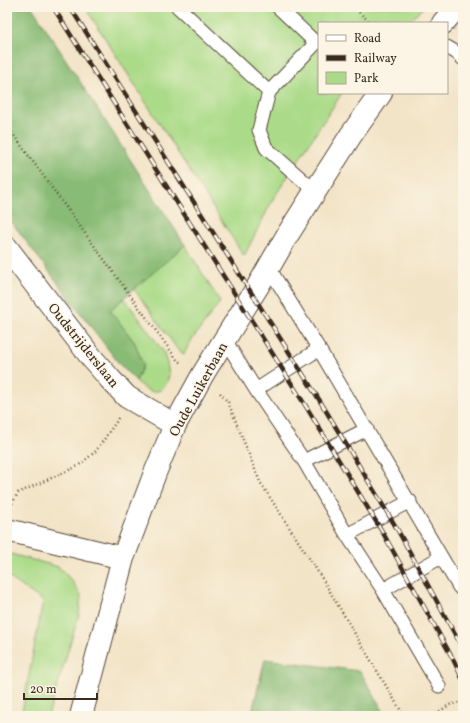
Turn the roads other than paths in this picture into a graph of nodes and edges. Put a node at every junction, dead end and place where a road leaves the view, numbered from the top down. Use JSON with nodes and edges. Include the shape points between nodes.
{"nodes":[{"id":1,"x":178,"y":7,"type":"edge"},
{"id":2,"x":278,"y":7,"type":"edge"},
{"id":3,"x":458,"y":7,"type":"edge"},
{"id":4,"x":444,"y":22,"type":"edge"},
{"id":5,"x":448,"y":48,"type":"edge"},
{"id":6,"x":463,"y":59,"type":"edge"},
{"id":7,"x":269,"y":92,"type":"junction"},
{"id":8,"x":380,"y":94,"type":"edge"},
{"id":9,"x":315,"y":191,"type":"junction"},
{"id":10,"x":7,"y":248,"type":"edge"},
{"id":11,"x":269,"y":268,"type":"junction"},
{"id":12,"x":225,"y":340,"type":"junction"},
{"id":13,"x":319,"y":349,"type":"junction"},
{"id":14,"x":256,"y":390,"type":"junction"},
{"id":15,"x":175,"y":425,"type":"junction"},
{"id":16,"x":367,"y":429,"type":"junction"},
{"id":17,"x":304,"y":461,"type":"junction"},
{"id":18,"x":410,"y":501,"type":"junction"},
{"id":19,"x":7,"y":530,"type":"edge"},
{"id":20,"x":347,"y":535,"type":"junction"},
{"id":21,"x":441,"y":556,"type":"junction"},
{"id":22,"x":123,"y":558,"type":"junction"},
{"id":23,"x":383,"y":590,"type":"junction"},
{"id":24,"x":463,"y":591,"type":"edge"},
{"id":25,"x":439,"y":686,"type":"dead end"},
{"id":26,"x":81,"y":716,"type":"edge"}],
"edges":[{"from":1,"to":7,"type":"lane"},
{"from":2,"to":7,"type":"lane","via":[[316,43]]},
{"from":3,"to":4,"type":"street"},
{"from":5,"to":6,"type":"lane"},
{"from":7,"to":9,"type":"lane","via":[[259,130],[266,148]]},
{"from":8,"to":9,"type":"street","name":"Oude Luikerbaan"},
{"from":9,"to":11,"type":"street","name":"Oude Luikerbaan"},
{"from":10,"to":15,"type":"street","name":"Oudstrijderslaan","via":[[91,357],[127,397]]},
{"from":11,"to":12,"type":"street","name":"Oude Luikerbaan"},
{"from":11,"to":13,"type":"lane"},
{"from":12,"to":14,"type":"lane"},
{"from":12,"to":15,"type":"street","name":"Oude Luikerbaan"},
{"from":13,"to":14,"type":"lane"},
{"from":13,"to":16,"type":"lane"},
{"from":14,"to":17,"type":"lane"},
{"from":15,"to":22,"type":"street","name":"Oude Luikerbaan"},
{"from":16,"to":17,"type":"lane"},
{"from":16,"to":18,"type":"lane"},
{"from":17,"to":20,"type":"lane"},
{"from":18,"to":20,"type":"lane"},
{"from":18,"to":21,"type":"lane"},
{"from":19,"to":22,"type":"street"},
{"from":20,"to":23,"type":"lane"},
{"from":21,"to":23,"type":"lane"},
{"from":21,"to":24,"type":"lane"},
{"from":22,"to":26,"type":"street","name":"Oude Luikerbaan"},
{"from":23,"to":25,"type":"lane"}]}
